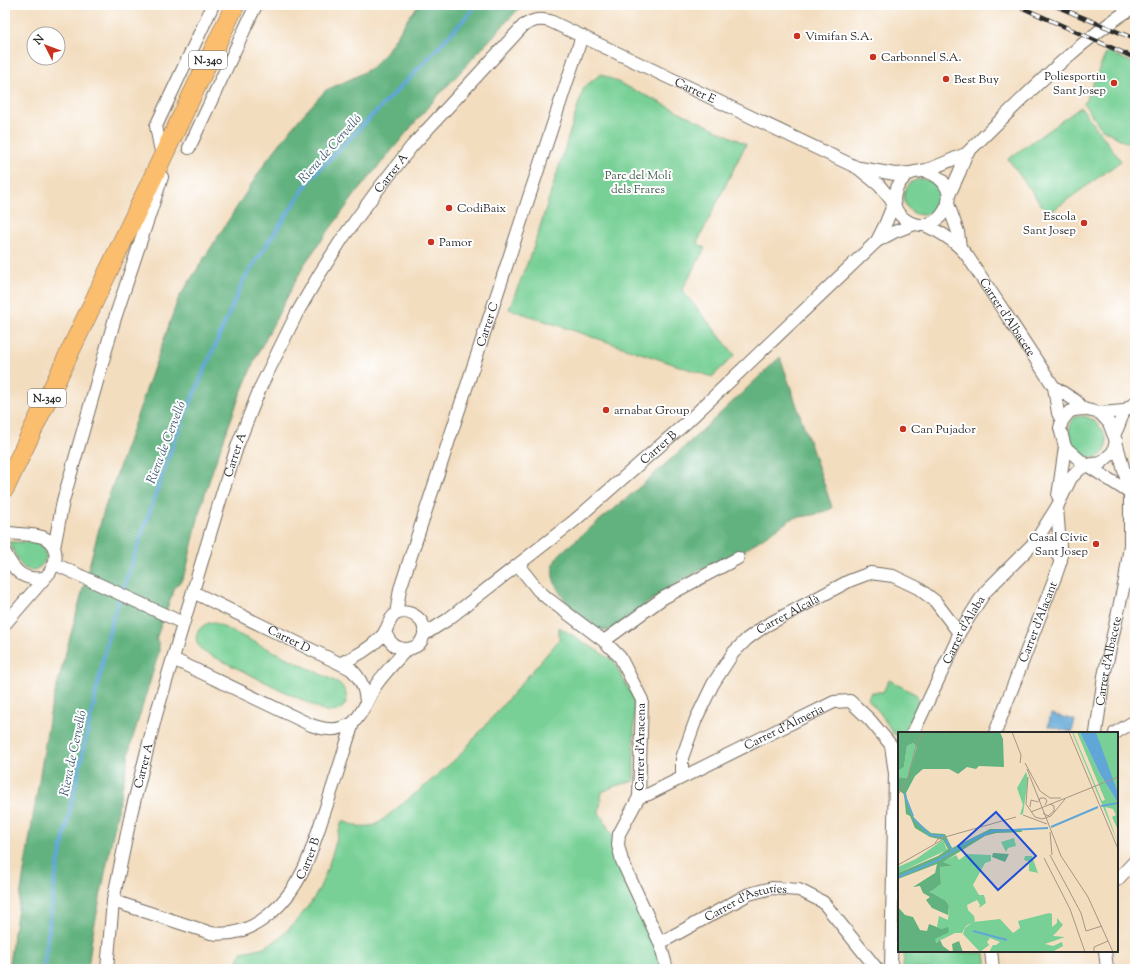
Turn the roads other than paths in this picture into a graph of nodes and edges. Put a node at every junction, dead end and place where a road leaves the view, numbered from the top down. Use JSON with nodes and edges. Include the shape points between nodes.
{"nodes":[{"id":1,"x":213,"y":5,"type":"edge"},
{"id":2,"x":235,"y":5,"type":"edge"},
{"id":3,"x":256,"y":5,"type":"edge"},
{"id":4,"x":1135,"y":6,"type":"edge"},
{"id":5,"x":532,"y":21,"type":"joint"},
{"id":6,"x":582,"y":36,"type":"junction"},
{"id":7,"x":182,"y":116,"type":"junction"},
{"id":8,"x":189,"y":148,"type":"dead end"},
{"id":9,"x":966,"y":154,"type":"junction"},
{"id":10,"x":162,"y":156,"type":"junction"},
{"id":11,"x":858,"y":168,"type":"junction"},
{"id":12,"x":925,"y":171,"type":"junction"},
{"id":13,"x":910,"y":173,"type":"junction"},
{"id":14,"x":949,"y":200,"type":"junction"},
{"id":15,"x":894,"y":203,"type":"junction"},
{"id":16,"x":919,"y":225,"type":"junction"},
{"id":17,"x":877,"y":242,"type":"junction"},
{"id":18,"x":960,"y":247,"type":"junction"},
{"id":19,"x":1054,"y":387,"type":"junction"},
{"id":20,"x":1135,"y":403,"type":"edge"},
{"id":21,"x":1083,"y":409,"type":"junction"},
{"id":22,"x":1124,"y":411,"type":"junction"},
{"id":23,"x":1100,"y":413,"type":"junction"},
{"id":24,"x":1062,"y":421,"type":"junction"},
{"id":25,"x":1115,"y":438,"type":"junction"},
{"id":26,"x":1065,"y":447,"type":"junction"},
{"id":27,"x":1087,"y":465,"type":"junction"},
{"id":28,"x":1104,"y":476,"type":"junction"},
{"id":29,"x":1071,"y":478,"type":"junction"},
{"id":30,"x":8,"y":479,"type":"edge"},
{"id":31,"x":1130,"y":493,"type":"junction"},
{"id":32,"x":1057,"y":507,"type":"junction"},
{"id":33,"x":5,"y":532,"type":"edge"},
{"id":34,"x":1035,"y":542,"type":"junction"},
{"id":35,"x":54,"y":548,"type":"junction"},
{"id":36,"x":5,"y":553,"type":"edge"},
{"id":37,"x":738,"y":558,"type":"dead end"},
{"id":38,"x":1060,"y":560,"type":"junction"},
{"id":39,"x":55,"y":564,"type":"junction"},
{"id":40,"x":518,"y":565,"type":"junction"},
{"id":41,"x":44,"y":578,"type":"junction"},
{"id":42,"x":193,"y":592,"type":"junction"},
{"id":43,"x":396,"y":614,"type":"junction"},
{"id":44,"x":5,"y":624,"type":"edge"},
{"id":45,"x":183,"y":624,"type":"junction"},
{"id":46,"x":386,"y":631,"type":"junction"},
{"id":47,"x":958,"y":633,"type":"junction"},
{"id":48,"x":424,"y":634,"type":"junction"},
{"id":49,"x":604,"y":641,"type":"junction"},
{"id":50,"x":408,"y":649,"type":"junction"},
{"id":51,"x":173,"y":659,"type":"junction"},
{"id":52,"x":341,"y":663,"type":"junction"},
{"id":53,"x":366,"y":702,"type":"junction"},
{"id":54,"x":1135,"y":721,"type":"edge"},
{"id":55,"x":353,"y":723,"type":"junction"},
{"id":56,"x":912,"y":732,"type":"edge"},
{"id":57,"x":995,"y":732,"type":"edge"},
{"id":58,"x":1096,"y":732,"type":"edge"},
{"id":59,"x":1117,"y":732,"type":"edge"},
{"id":60,"x":895,"y":745,"type":"edge"},
{"id":61,"x":897,"y":768,"type":"edge"},
{"id":62,"x":682,"y":777,"type":"junction"},
{"id":63,"x":639,"y":797,"type":"junction"},
{"id":64,"x":1135,"y":861,"type":"edge"},
{"id":65,"x":1118,"y":879,"type":"edge"},
{"id":66,"x":113,"y":901,"type":"junction"},
{"id":67,"x":660,"y":943,"type":"junction"},
{"id":68,"x":992,"y":952,"type":"edge"},
{"id":69,"x":1105,"y":952,"type":"edge"},
{"id":70,"x":107,"y":969,"type":"edge"},
{"id":71,"x":667,"y":969,"type":"edge"},
{"id":72,"x":877,"y":969,"type":"edge"},
{"id":73,"x":891,"y":969,"type":"edge"},
{"id":74,"x":993,"y":969,"type":"edge"},
{"id":75,"x":1107,"y":969,"type":"edge"}],
"edges":[{"from":1,"to":10,"type":"street","via":[[156,126]]},
{"from":2,"to":7,"type":"main road","number":"N-340"},
{"from":3,"to":8,"type":"street"},
{"from":4,"to":9,"type":"street","via":[[1081,44]]},
{"from":5,"to":6,"type":"street","name":"Carrer E","via":[[550,21]]},
{"from":5,"to":42,"type":"street","name":"Carrer A","via":[[512,37],[412,146],[342,239],[319,275],[261,386],[238,444]]},
{"from":6,"to":11,"type":"street","name":"Carrer E"},
{"from":6,"to":43,"type":"street","name":"Carrer C","via":[[403,581]]},
{"from":7,"to":10,"type":"main road","number":"N-340"},
{"from":7,"to":35,"type":"street","via":[[115,318],[63,501]]},
{"from":9,"to":12,"type":"street"},
{"from":9,"to":14,"type":"street"},
{"from":10,"to":30,"type":"main road","number":"N-340"},
{"from":11,"to":13,"type":"street","name":"Carrer E","via":[[887,173]]},
{"from":11,"to":15,"type":"street","name":"Carrer E","via":[[879,185]]},
{"from":12,"to":13,"type":"street"},
{"from":12,"to":14,"type":"street","via":[[942,180],[947,187]]},
{"from":13,"to":15,"type":"street","via":[[898,185]]},
{"from":14,"to":16,"type":"street","via":[[938,219],[932,223]]},
{"from":14,"to":18,"type":"street","name":"Carrer d'Albacete"},
{"from":15,"to":16,"type":"street","via":[[901,216]]},
{"from":15,"to":17,"type":"street","name":"Carrer B"},
{"from":16,"to":17,"type":"street","name":"Carrer B","via":[[894,232]]},
{"from":16,"to":18,"type":"street","name":"Carrer d'Albacete","via":[[945,236]]},
{"from":17,"to":40,"type":"street","name":"Carrer B","via":[[687,422],[574,521]]},
{"from":18,"to":19,"type":"street","name":"Carrer d'Albacete"},
{"from":19,"to":21,"type":"street","name":"Carrer d'Albacete","via":[[1076,401]]},
{"from":19,"to":24,"type":"street","name":"Carrer d'Albacete","via":[[1058,414]]},
{"from":20,"to":22,"type":"street"},
{"from":21,"to":23,"type":"street","name":"Carrer d'Albacete"},
{"from":21,"to":24,"type":"street","via":[[1069,412]]},
{"from":22,"to":23,"type":"street"},
{"from":22,"to":25,"type":"street"},
{"from":23,"to":25,"type":"street","name":"Carrer d'Albacete","via":[[1108,422]]},
{"from":24,"to":26,"type":"street","name":"Carrer d'Albacete","via":[[1060,428]]},
{"from":25,"to":27,"type":"street","via":[[1113,452],[1101,463]]},
{"from":25,"to":31,"type":"street","name":"Carrer d'Albacete"},
{"from":26,"to":27,"type":"street"},
{"from":26,"to":32,"type":"street"},
{"from":27,"to":28,"type":"street"},
{"from":27,"to":29,"type":"street"},
{"from":28,"to":29,"type":"street","via":[[1083,475]]},
{"from":28,"to":31,"type":"street"},
{"from":29,"to":32,"type":"street"},
{"from":31,"to":58,"type":"street","name":"Carrer d'Albacete","via":[[1130,545],[1104,676]]},
{"from":32,"to":34,"type":"street","name":"Carrer d'Àlaba","via":[[1052,526],[1046,536]]},
{"from":32,"to":38,"type":"street","name":"Carrer d'Alacant"},
{"from":33,"to":35,"type":"street","via":[[40,536]]},
{"from":34,"to":38,"type":"street","via":[[1053,548]]},
{"from":34,"to":47,"type":"street","name":"Carrer d'Àlaba","via":[[985,592]]},
{"from":35,"to":39,"type":"street"},
{"from":36,"to":41,"type":"street","via":[[21,575]]},
{"from":37,"to":49,"type":"street","via":[[663,598]]},
{"from":38,"to":57,"type":"street","name":"Carrer d'Alacant"},
{"from":39,"to":41,"type":"street"},
{"from":39,"to":45,"type":"street"},
{"from":40,"to":48,"type":"street","name":"Carrer B","via":[[447,620]]},
{"from":40,"to":49,"type":"street","name":"Carrer d'Aracena","via":[[547,598]]},
{"from":41,"to":44,"type":"street"},
{"from":42,"to":45,"type":"street","name":"Carrer A"},
{"from":42,"to":52,"type":"street","name":"Carrer D"},
{"from":43,"to":46,"type":"street","via":[[390,620]]},
{"from":43,"to":48,"type":"street","via":[[406,612],[421,620]]},
{"from":45,"to":51,"type":"street","name":"Carrer A"},
{"from":46,"to":50,"type":"street","via":[[387,639],[393,645],[399,649]]},
{"from":46,"to":52,"type":"street","via":[[368,648]]},
{"from":47,"to":56,"type":"street","name":"Carrer d'Àlaba"},
{"from":47,"to":62,"type":"street","name":"Carrer Alcalà","via":[[934,601],[918,588],[893,576],[870,573],[849,581],[765,626],[733,653],[713,684],[696,719],[682,758]]},
{"from":48,"to":50,"type":"street","name":"Carrer B","via":[[415,647]]},
{"from":49,"to":63,"type":"street","name":"Carrer d'Aracena","via":[[620,657],[642,700]]},
{"from":50,"to":53,"type":"street","name":"Carrer B","via":[[376,685]]},
{"from":51,"to":55,"type":"street","via":[[322,729],[341,729]]},
{"from":51,"to":66,"type":"street","name":"Carrer A","via":[[131,814]]},
{"from":52,"to":53,"type":"street","name":"Carrer D","via":[[361,680]]},
{"from":53,"to":55,"type":"street","name":"Carrer B"},
{"from":54,"to":59,"type":"street"},
{"from":55,"to":66,"type":"street","name":"Carrer B","via":[[307,862],[288,894],[276,909],[262,920],[246,930],[221,935]]},
{"from":60,"to":61,"type":"street","name":"Carrer d'Almeria"},
{"from":60,"to":62,"type":"street","name":"Carrer d'Almeria","via":[[850,701],[834,702]]},
{"from":61,"to":73,"type":"street"},
{"from":62,"to":63,"type":"street","name":"Carrer d'Almeria"},
{"from":63,"to":67,"type":"street","name":"Carrer d'Aracena","via":[[619,834],[618,845],[622,861]]},
{"from":64,"to":65,"type":"street"},
{"from":66,"to":70,"type":"street","name":"Carrer A"},
{"from":67,"to":71,"type":"street","name":"Carrer d'Aracena"},
{"from":67,"to":72,"type":"street","name":"Carrer d'Asturies","via":[[749,894],[772,888],[799,890],[823,902]]},
{"from":68,"to":74,"type":"street"},
{"from":69,"to":75,"type":"street"}]}
